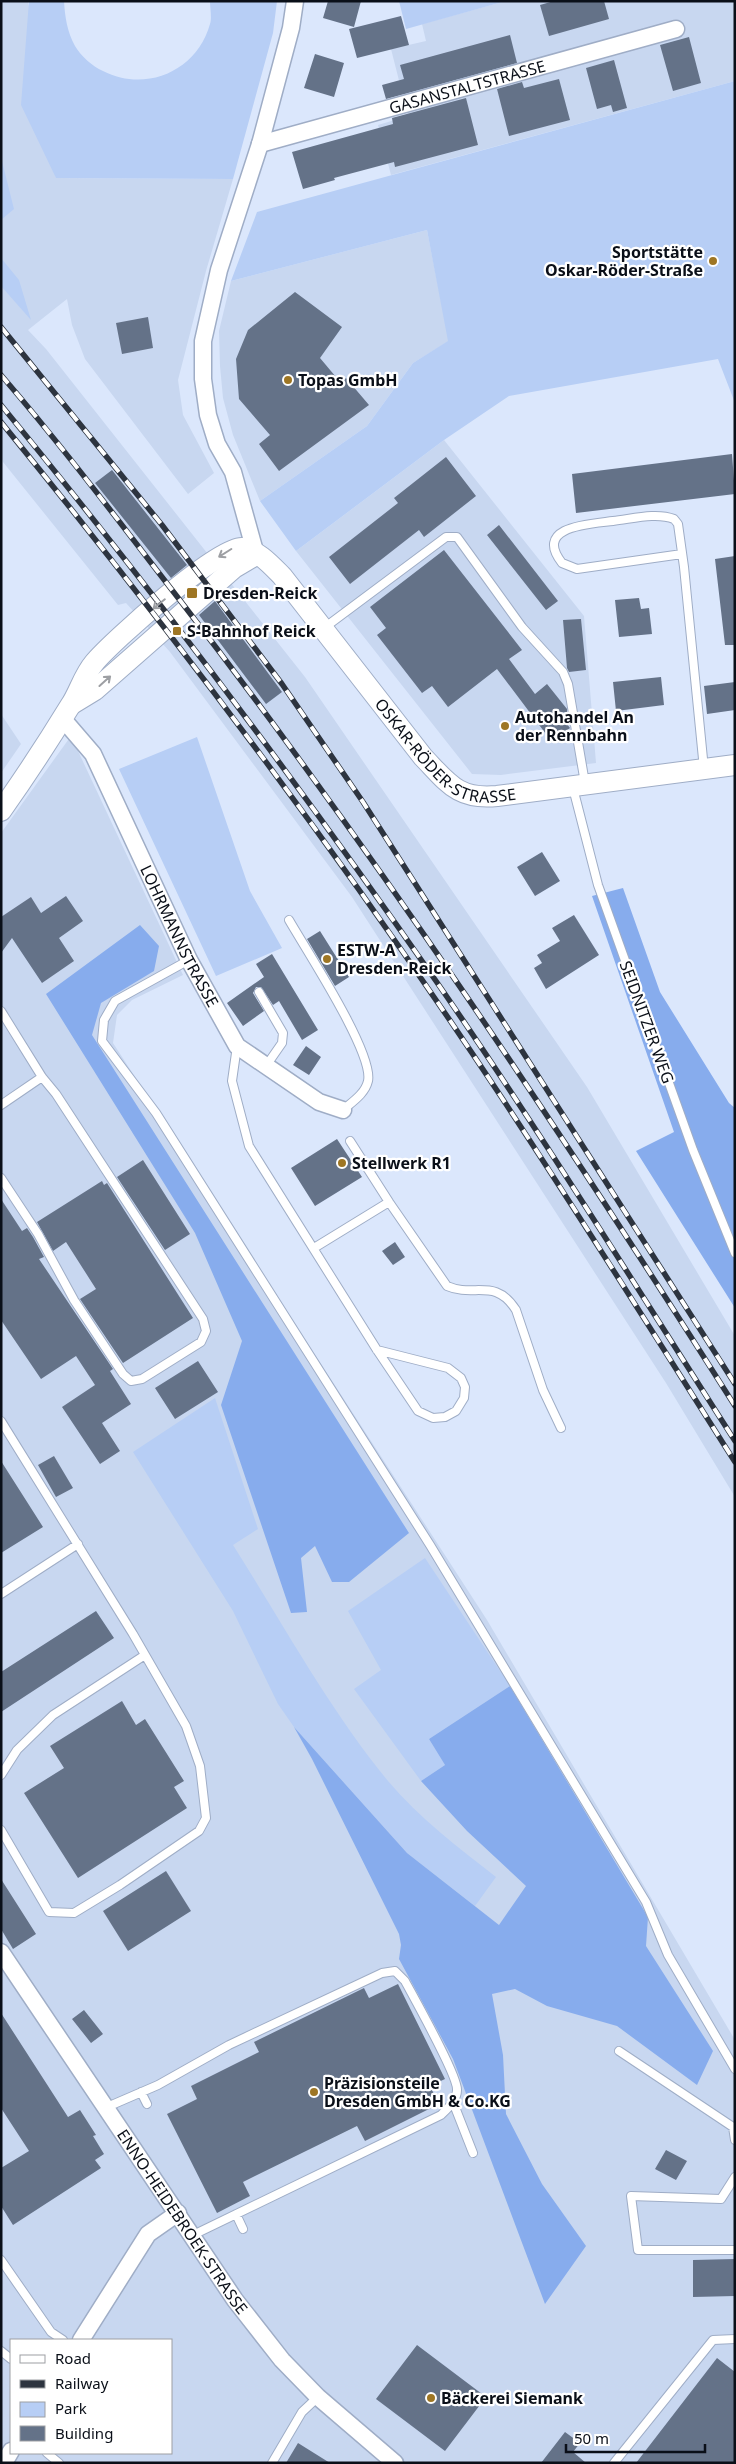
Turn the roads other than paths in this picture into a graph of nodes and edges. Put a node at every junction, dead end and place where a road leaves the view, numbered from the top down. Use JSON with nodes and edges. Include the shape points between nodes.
{"nodes":[{"id":1,"x":295,"y":1,"type":"edge"},
{"id":2,"x":676,"y":29,"type":"dead end"},
{"id":3,"x":260,"y":144,"type":"junction"},
{"id":4,"x":682,"y":554,"type":"junction"},
{"id":5,"x":256,"y":555,"type":"junction"},
{"id":6,"x":324,"y":628,"type":"junction"},
{"id":7,"x":67,"y":712,"type":"junction"},
{"id":8,"x":735,"y":765,"type":"edge"},
{"id":9,"x":704,"y":769,"type":"junction"},
{"id":10,"x":579,"y":786,"type":"junction"},
{"id":11,"x":1,"y":812,"type":"edge"},
{"id":12,"x":289,"y":920,"type":"dead end"},
{"id":13,"x":189,"y":960,"type":"junction"},
{"id":14,"x":259,"y":992,"type":"dead end"},
{"id":15,"x":1,"y":1011,"type":"edge"},
{"id":16,"x":237,"y":1046,"type":"junction"},
{"id":17,"x":266,"y":1066,"type":"junction"},
{"id":18,"x":42,"y":1077,"type":"junction"},
{"id":19,"x":1,"y":1105,"type":"edge"},
{"id":20,"x":343,"y":1110,"type":"joint"},
{"id":21,"x":350,"y":1140,"type":"dead end"},
{"id":22,"x":1,"y":1178,"type":"edge"},
{"id":23,"x":389,"y":1202,"type":"junction"},
{"id":24,"x":314,"y":1248,"type":"junction"},
{"id":25,"x":735,"y":1253,"type":"edge"},
{"id":26,"x":377,"y":1350,"type":"junction"},
{"id":27,"x":1,"y":1421,"type":"edge"},
{"id":28,"x":561,"y":1428,"type":"dead end"},
{"id":29,"x":78,"y":1544,"type":"junction"},
{"id":30,"x":1,"y":1594,"type":"edge"},
{"id":31,"x":145,"y":1655,"type":"junction"},
{"id":32,"x":1,"y":1775,"type":"edge"},
{"id":33,"x":1,"y":1830,"type":"edge"},
{"id":34,"x":1,"y":1952,"type":"edge"},
{"id":35,"x":619,"y":2051,"type":"dead end"},
{"id":36,"x":735,"y":2069,"type":"edge"},
{"id":37,"x":141,"y":2092,"type":"junction"},
{"id":38,"x":453,"y":2102,"type":"junction"},
{"id":39,"x":147,"y":2104,"type":"dead end"},
{"id":40,"x":107,"y":2107,"type":"junction"},
{"id":41,"x":734,"y":2123,"type":"edge"},
{"id":42,"x":735,"y":2140,"type":"edge"},
{"id":43,"x":473,"y":2154,"type":"dead end"},
{"id":44,"x":735,"y":2177,"type":"edge"},
{"id":45,"x":178,"y":2213,"type":"junction"},
{"id":46,"x":236,"y":2214,"type":"junction"},
{"id":47,"x":243,"y":2229,"type":"dead end"},
{"id":48,"x":193,"y":2235,"type":"junction"},
{"id":49,"x":735,"y":2250,"type":"edge"},
{"id":50,"x":1,"y":2260,"type":"edge"},
{"id":51,"x":62,"y":2339,"type":"edge"},
{"id":52,"x":82,"y":2339,"type":"edge"},
{"id":53,"x":735,"y":2339,"type":"edge"},
{"id":54,"x":318,"y":2397,"type":"junction"},
{"id":55,"x":48,"y":2454,"type":"edge"},
{"id":56,"x":59,"y":2463,"type":"edge"},
{"id":57,"x":272,"y":2463,"type":"edge"},
{"id":58,"x":395,"y":2463,"type":"edge"},
{"id":59,"x":614,"y":2463,"type":"edge"}],
"edges":[{"from":1,"to":3,"type":"street"},
{"from":2,"to":3,"type":"street","name":"GASANSTALTSTRASSE"},
{"from":3,"to":5,"type":"street","via":[[219,270],[203,342],[203,379],[208,415],[233,472]]},
{"from":4,"to":4,"type":"lane","via":[[678,524],[674,519],[658,516],[572,526],[555,542],[562,564],[577,569]]},
{"from":4,"to":9,"type":"lane"},
{"from":5,"to":6,"type":"street","name":"OSKAR-RÖDER-STRASSE","via":[[282,576]]},
{"from":5,"to":7,"type":"street","via":[[247,549],[232,548],[115,640],[92,664]]},
{"from":6,"to":10,"type":"street","name":"OSKAR-RÖDER-STRASSE","via":[[423,757],[449,784],[465,795],[483,797]]},
{"from":6,"to":10,"type":"lane","name":"SEIDNITZER WEG","via":[[446,537],[457,538],[522,627],[563,672],[568,684]]},
{"from":7,"to":11,"type":"street"},
{"from":7,"to":13,"type":"street","name":"LOHRMANNSTRASSE","via":[[93,754]]},
{"from":8,"to":9,"type":"street","name":"OSKAR-RÖDER-STRASSE"},
{"from":9,"to":10,"type":"street","name":"OSKAR-RÖDER-STRASSE"},
{"from":10,"to":25,"type":"lane","name":"SEIDNITZER WEG","via":[[598,885],[693,1150]]},
{"from":12,"to":20,"type":"lane","via":[[364,1054],[368,1081],[361,1094]]},
{"from":13,"to":16,"type":"street","name":"LOHRMANNSTRASSE"},
{"from":13,"to":36,"type":"lane","via":[[115,1001],[104,1020],[102,1041],[156,1113],[430,1545],[646,1902],[668,1955]]},
{"from":14,"to":17,"type":"lane","via":[[283,1033],[282,1043]]},
{"from":15,"to":18,"type":"lane"},
{"from":16,"to":17,"type":"street","name":"LOHRMANNSTRASSE"},
{"from":16,"to":24,"type":"lane","via":[[232,1081],[249,1146]]},
{"from":17,"to":20,"type":"street","name":"LOHRMANNSTRASSE","via":[[319,1102]]},
{"from":18,"to":19,"type":"lane"},
{"from":18,"to":22,"type":"lane","via":[[203,1319],[206,1331],[201,1342],[142,1379],[131,1381],[74,1300],[38,1234]]},
{"from":21,"to":23,"type":"lane"},
{"from":23,"to":24,"type":"lane"},
{"from":23,"to":28,"type":"lane","via":[[447,1286],[459,1290],[489,1289],[511,1302]]},
{"from":24,"to":26,"type":"lane"},
{"from":26,"to":26,"type":"lane","via":[[418,1411],[433,1418],[446,1417],[456,1411],[464,1398],[465,1387],[461,1378],[448,1368]]},
{"from":27,"to":29,"type":"lane"},
{"from":29,"to":30,"type":"lane"},
{"from":29,"to":31,"type":"lane"},
{"from":31,"to":32,"type":"lane","via":[[52,1715],[17,1750]]},
{"from":31,"to":33,"type":"lane","via":[[186,1726],[200,1766],[206,1818],[199,1831],[74,1913],[49,1912]]},
{"from":34,"to":40,"type":"street","name":"ENNO-HEIDEBROEK-STRASSE"},
{"from":35,"to":41,"type":"lane"},
{"from":37,"to":38,"type":"lane","via":[[230,2045],[382,1973],[395,1971],[405,1981],[452,2073],[458,2089]]},
{"from":37,"to":39,"type":"lane"},
{"from":37,"to":40,"type":"lane"},
{"from":38,"to":43,"type":"lane"},
{"from":38,"to":46,"type":"lane","via":[[441,2116]]},
{"from":40,"to":45,"type":"street","name":"ENNO-HEIDEBROEK-STRASSE"},
{"from":41,"to":42,"type":"lane"},
{"from":44,"to":49,"type":"lane","via":[[721,2200],[631,2196],[638,2250]]},
{"from":45,"to":48,"type":"street","name":"ENNO-HEIDEBROEK-STRASSE"},
{"from":45,"to":52,"type":"street","via":[[148,2234]]},
{"from":46,"to":47,"type":"lane"},
{"from":46,"to":48,"type":"lane"},
{"from":48,"to":54,"type":"street","name":"ENNO-HEIDEBROEK-STRASSE","via":[[235,2300],[282,2360]]},
{"from":50,"to":51,"type":"lane","via":[[52,2332]]},
{"from":53,"to":59,"type":"lane","via":[[713,2340]]},
{"from":54,"to":57,"type":"lane","via":[[302,2412]]},
{"from":54,"to":58,"type":"street","name":"ENNO-HEIDEBROEK-STRASSE"},
{"from":55,"to":56,"type":"lane"}]}
